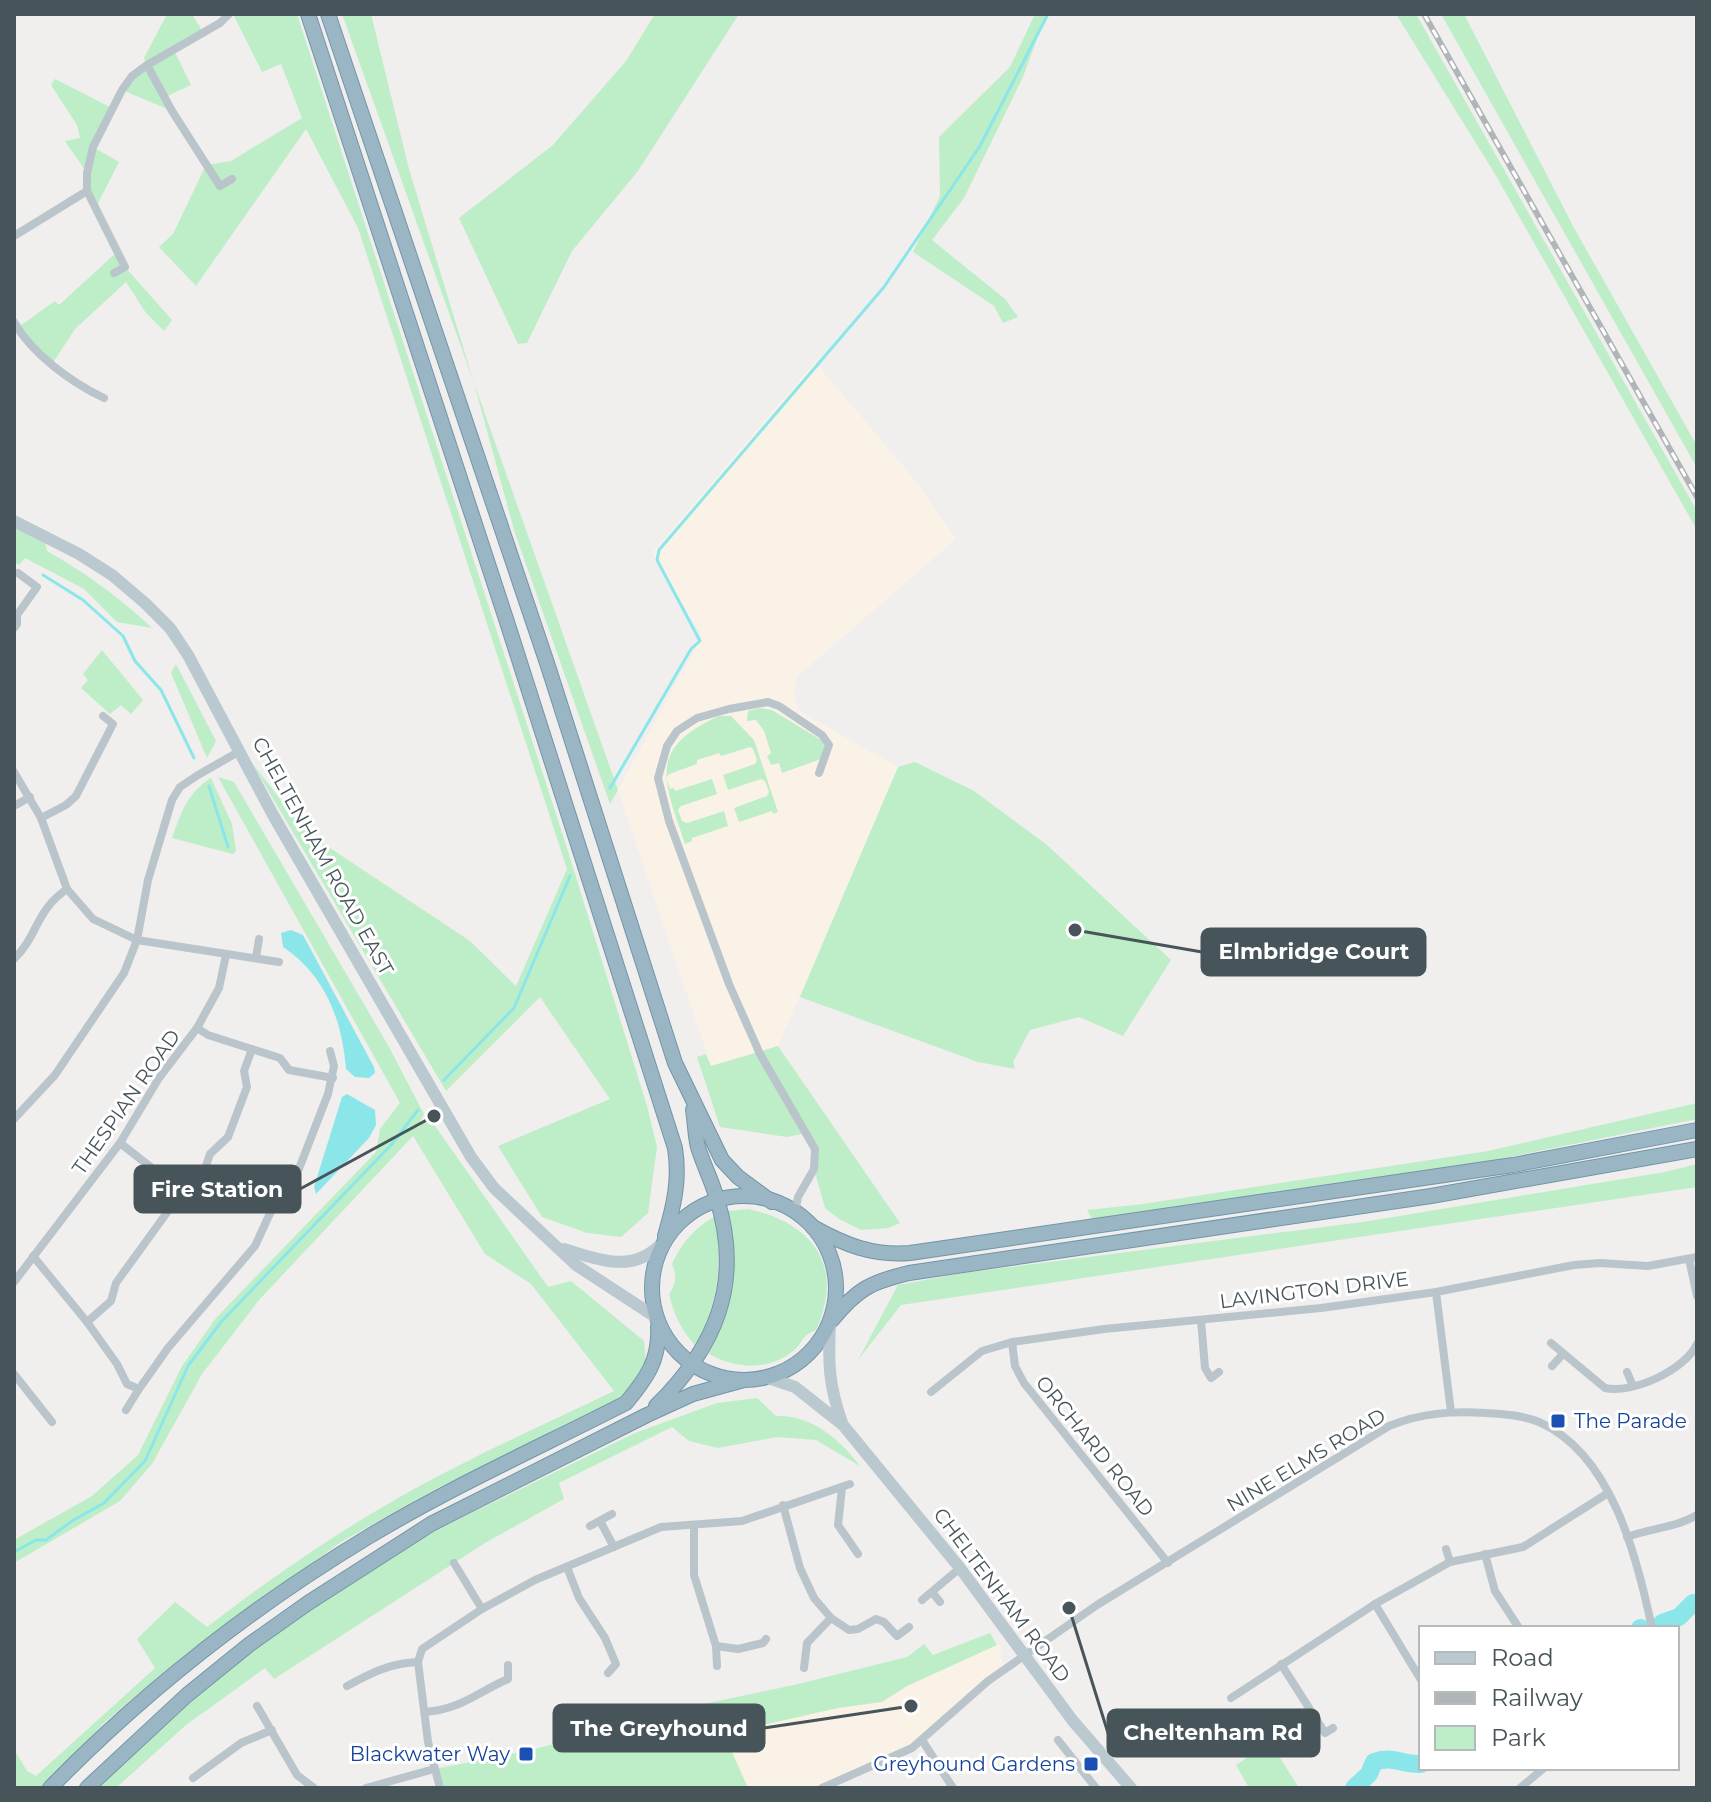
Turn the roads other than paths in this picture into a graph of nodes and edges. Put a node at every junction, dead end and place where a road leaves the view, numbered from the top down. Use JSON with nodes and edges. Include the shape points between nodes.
{"nodes":[{"id":1,"x":229,"y":14,"type":"edge"},
{"id":2,"x":308,"y":14,"type":"edge"},
{"id":3,"x":328,"y":14,"type":"edge"},
{"id":4,"x":147,"y":65,"type":"junction"},
{"id":5,"x":232,"y":179,"type":"dead end"},
{"id":6,"x":87,"y":191,"type":"junction"},
{"id":7,"x":14,"y":236,"type":"edge"},
{"id":8,"x":114,"y":273,"type":"dead end"},
{"id":9,"x":14,"y":322,"type":"edge"},
{"id":10,"x":104,"y":398,"type":"dead end"},
{"id":11,"x":14,"y":521,"type":"edge"},
{"id":12,"x":18,"y":573,"type":"dead end"},
{"id":13,"x":14,"y":628,"type":"edge"},
{"id":14,"x":103,"y":716,"type":"dead end"},
{"id":15,"x":240,"y":751,"type":"junction"},
{"id":16,"x":14,"y":772,"type":"edge"},
{"id":17,"x":819,"y":773,"type":"dead end"},
{"id":18,"x":30,"y":797,"type":"junction"},
{"id":19,"x":14,"y":806,"type":"edge"},
{"id":20,"x":41,"y":818,"type":"junction"},
{"id":21,"x":67,"y":889,"type":"junction"},
{"id":22,"x":259,"y":939,"type":"dead end"},
{"id":23,"x":137,"y":940,"type":"junction"},
{"id":24,"x":226,"y":955,"type":"junction"},
{"id":25,"x":256,"y":958,"type":"junction"},
{"id":26,"x":14,"y":959,"type":"edge"},
{"id":27,"x":279,"y":962,"type":"dead end"},
{"id":28,"x":197,"y":1028,"type":"junction"},
{"id":29,"x":252,"y":1049,"type":"junction"},
{"id":30,"x":330,"y":1051,"type":"dead end"},
{"id":31,"x":333,"y":1078,"type":"junction"},
{"id":32,"x":692,"y":1098,"type":"junction"},
{"id":33,"x":14,"y":1119,"type":"edge"},
{"id":34,"x":1697,"y":1130,"type":"edge"},
{"id":35,"x":120,"y":1143,"type":"junction"},
{"id":36,"x":1697,"y":1149,"type":"edge"},
{"id":37,"x":194,"y":1184,"type":"junction"},
{"id":38,"x":718,"y":1201,"type":"junction"},
{"id":39,"x":772,"y":1202,"type":"junction"},
{"id":40,"x":272,"y":1209,"type":"junction"},
{"id":41,"x":795,"y":1212,"type":"junction"},
{"id":42,"x":813,"y":1227,"type":"junction"},
{"id":43,"x":661,"y":1242,"type":"junction"},
{"id":44,"x":561,"y":1248,"type":"junction"},
{"id":45,"x":33,"y":1256,"type":"junction"},
{"id":46,"x":1693,"y":1258,"type":"edge"},
{"id":47,"x":14,"y":1282,"type":"edge"},
{"id":48,"x":1436,"y":1292,"type":"junction"},
{"id":49,"x":1697,"y":1296,"type":"edge"},
{"id":50,"x":1201,"y":1320,"type":"junction"},
{"id":51,"x":87,"y":1322,"type":"junction"},
{"id":52,"x":656,"y":1322,"type":"junction"},
{"id":53,"x":831,"y":1322,"type":"junction"},
{"id":54,"x":1012,"y":1342,"type":"junction"},
{"id":55,"x":1551,"y":1343,"type":"dead end"},
{"id":56,"x":1697,"y":1344,"type":"edge"},
{"id":57,"x":1563,"y":1354,"type":"junction"},
{"id":58,"x":695,"y":1362,"type":"junction"},
{"id":59,"x":1552,"y":1366,"type":"dead end"},
{"id":60,"x":937,"y":1372,"type":"dead end"},
{"id":61,"x":1627,"y":1372,"type":"dead end"},
{"id":62,"x":14,"y":1374,"type":"edge"},
{"id":63,"x":765,"y":1377,"type":"junction"},
{"id":64,"x":744,"y":1380,"type":"junction"},
{"id":65,"x":945,"y":1380,"type":"junction"},
{"id":66,"x":1203,"y":1384,"type":"dead end"},
{"id":67,"x":1633,"y":1386,"type":"junction"},
{"id":68,"x":139,"y":1389,"type":"junction"},
{"id":69,"x":931,"y":1392,"type":"dead end"},
{"id":70,"x":126,"y":1410,"type":"dead end"},
{"id":71,"x":1451,"y":1412,"type":"junction"},
{"id":72,"x":647,"y":1415,"type":"junction"},
{"id":73,"x":52,"y":1422,"type":"dead end"},
{"id":74,"x":843,"y":1425,"type":"junction"},
{"id":75,"x":1608,"y":1493,"type":"junction"},
{"id":76,"x":783,"y":1505,"type":"junction"},
{"id":77,"x":612,"y":1514,"type":"dead end"},
{"id":78,"x":1697,"y":1515,"type":"edge"},
{"id":79,"x":600,"y":1521,"type":"junction"},
{"id":80,"x":590,"y":1526,"type":"dead end"},
{"id":81,"x":694,"y":1526,"type":"junction"},
{"id":82,"x":1627,"y":1537,"type":"junction"},
{"id":83,"x":614,"y":1547,"type":"junction"},
{"id":84,"x":1446,"y":1549,"type":"dead end"},
{"id":85,"x":858,"y":1554,"type":"dead end"},
{"id":86,"x":1485,"y":1554,"type":"junction"},
{"id":87,"x":1450,"y":1562,"type":"junction"},
{"id":88,"x":454,"y":1563,"type":"dead end"},
{"id":89,"x":1168,"y":1563,"type":"junction"},
{"id":90,"x":567,"y":1567,"type":"junction"},
{"id":91,"x":960,"y":1568,"type":"junction"},
{"id":92,"x":474,"y":1571,"type":"dead end"},
{"id":93,"x":464,"y":1578,"type":"junction"},
{"id":94,"x":932,"y":1592,"type":"junction"},
{"id":95,"x":922,"y":1600,"type":"dead end"},
{"id":96,"x":940,"y":1602,"type":"dead end"},
{"id":97,"x":1375,"y":1604,"type":"junction"},
{"id":98,"x":482,"y":1609,"type":"junction"},
{"id":99,"x":831,"y":1618,"type":"junction"},
{"id":100,"x":1518,"y":1626,"type":"edge"},
{"id":101,"x":1652,"y":1626,"type":"edge"},
{"id":102,"x":909,"y":1627,"type":"dead end"},
{"id":103,"x":766,"y":1639,"type":"dead end"},
{"id":104,"x":716,"y":1646,"type":"junction"},
{"id":105,"x":1023,"y":1656,"type":"junction"},
{"id":106,"x":418,"y":1662,"type":"junction"},
{"id":107,"x":616,"y":1664,"type":"junction"},
{"id":108,"x":1281,"y":1664,"type":"junction"},
{"id":109,"x":508,"y":1665,"type":"dead end"},
{"id":110,"x":717,"y":1666,"type":"dead end"},
{"id":111,"x":804,"y":1668,"type":"dead end"},
{"id":112,"x":625,"y":1672,"type":"dead end"},
{"id":113,"x":608,"y":1673,"type":"dead end"},
{"id":114,"x":1419,"y":1677,"type":"edge"},
{"id":115,"x":361,"y":1678,"type":"junction"},
{"id":116,"x":508,"y":1679,"type":"junction"},
{"id":117,"x":347,"y":1686,"type":"dead end"},
{"id":118,"x":518,"y":1686,"type":"dead end"},
{"id":119,"x":367,"y":1689,"type":"dead end"},
{"id":120,"x":1231,"y":1698,"type":"dead end"},
{"id":121,"x":257,"y":1706,"type":"dead end"},
{"id":122,"x":425,"y":1712,"type":"junction"},
{"id":123,"x":272,"y":1730,"type":"junction"},
{"id":124,"x":1316,"y":1739,"type":"dead end"},
{"id":125,"x":922,"y":1740,"type":"junction"},
{"id":126,"x":1054,"y":1754,"type":"dead end"},
{"id":127,"x":434,"y":1769,"type":"junction"},
{"id":128,"x":1542,"y":1770,"type":"edge"},
{"id":129,"x":193,"y":1778,"type":"dead end"},
{"id":130,"x":379,"y":1786,"type":"edge"},
{"id":131,"x":1525,"y":1786,"type":"edge"},
{"id":132,"x":1094,"y":1787,"type":"edge"},
{"id":133,"x":50,"y":1788,"type":"edge"},
{"id":134,"x":87,"y":1788,"type":"edge"},
{"id":135,"x":314,"y":1788,"type":"edge"},
{"id":136,"x":366,"y":1788,"type":"edge"},
{"id":137,"x":440,"y":1788,"type":"edge"},
{"id":138,"x":822,"y":1788,"type":"edge"},
{"id":139,"x":953,"y":1788,"type":"edge"},
{"id":140,"x":1131,"y":1788,"type":"edge"}],
"edges":[{"from":1,"to":4,"type":"street"},
{"from":2,"to":43,"type":"highway","via":[[675,1148],[677,1192]]},
{"from":3,"to":32,"type":"highway","via":[[547,663],[662,1024]]},
{"from":4,"to":5,"type":"street","via":[[220,186]]},
{"from":4,"to":6,"type":"street","via":[[122,90],[101,130],[87,173]]},
{"from":6,"to":7,"type":"street"},
{"from":6,"to":8,"type":"street","via":[[125,267]]},
{"from":9,"to":10,"type":"street","via":[[52,364]]},
{"from":11,"to":15,"type":"main road","name":"CHELTENHAM ROAD EAST","via":[[93,563],[170,628]]},
{"from":12,"to":13,"type":"street","via":[[37,587]]},
{"from":14,"to":20,"type":"street","via":[[113,724],[76,796]]},
{"from":15,"to":23,"type":"street","via":[[180,787],[172,800]]},
{"from":15,"to":44,"type":"main road","name":"CHELTENHAM ROAD EAST","via":[[471,1157],[494,1188]]},
{"from":16,"to":18,"type":"street"},
{"from":17,"to":41,"type":"street","via":[[829,745],[822,735],[768,702],[711,713],[677,731],[658,778],[729,984],[760,1054],[815,1149],[814,1169]]},
{"from":18,"to":19,"type":"street"},
{"from":18,"to":20,"type":"street"},
{"from":20,"to":21,"type":"street"},
{"from":21,"to":23,"type":"street","via":[[93,919]]},
{"from":21,"to":26,"type":"street","via":[[46,907],[25,949]]},
{"from":22,"to":25,"type":"street"},
{"from":23,"to":24,"type":"street"},
{"from":23,"to":33,"type":"street","via":[[124,973],[55,1075]]},
{"from":24,"to":25,"type":"street"},
{"from":24,"to":28,"type":"street","name":"THESPIAN ROAD","via":[[219,988]]},
{"from":25,"to":27,"type":"street"},
{"from":28,"to":29,"type":"street"},
{"from":28,"to":35,"type":"street","name":"THESPIAN ROAD"},
{"from":29,"to":31,"type":"street","via":[[280,1058],[289,1070]]},
{"from":29,"to":37,"type":"street","via":[[244,1071],[247,1087],[228,1137],[210,1154]]},
{"from":30,"to":31,"type":"street"},
{"from":31,"to":40,"type":"street","via":[[288,1197]]},
{"from":32,"to":38,"type":"highway","via":[[697,1145]]},
{"from":32,"to":39,"type":"highway","via":[[722,1160]]},
{"from":34,"to":42,"type":"highway","via":[[1513,1165],[910,1253],[865,1251]]},
{"from":35,"to":37,"type":"street","via":[[157,1172]]},
{"from":35,"to":45,"type":"street","name":"THESPIAN ROAD"},
{"from":36,"to":53,"type":"highway","via":[[1416,1198],[909,1273],[863,1288]]},
{"from":37,"to":40,"type":"street"},
{"from":37,"to":51,"type":"street","via":[[116,1283],[111,1301]]},
{"from":38,"to":39,"type":"highway"},
{"from":38,"to":43,"type":"highway","via":[[696,1210]]},
{"from":38,"to":58,"type":"highway","via":[[727,1262],[723,1298],[714,1329]]},
{"from":39,"to":41,"type":"highway"},
{"from":40,"to":68,"type":"street","via":[[255,1246]]},
{"from":41,"to":42,"type":"highway"},
{"from":42,"to":53,"type":"highway","via":[[835,1271]]},
{"from":43,"to":44,"type":"main road","name":"CHELTENHAM ROAD EAST","via":[[648,1256],[621,1263]]},
{"from":43,"to":52,"type":"highway","via":[[651,1285]]},
{"from":44,"to":52,"type":"main road","name":"CHELTENHAM ROAD EAST","via":[[576,1265]]},
{"from":45,"to":47,"type":"street","name":"THESPIAN ROAD"},
{"from":45,"to":51,"type":"street"},
{"from":46,"to":48,"type":"street","name":"LAVINGTON DRIVE","via":[[1648,1266],[1574,1265]]},
{"from":46,"to":49,"type":"street"},
{"from":48,"to":50,"type":"street","name":"LAVINGTON DRIVE"},
{"from":48,"to":71,"type":"street"},
{"from":50,"to":54,"type":"street","name":"LAVINGTON DRIVE"},
{"from":50,"to":66,"type":"street","via":[[1205,1368],[1215,1375]]},
{"from":51,"to":68,"type":"street","via":[[127,1384]]},
{"from":52,"to":58,"type":"highway"},
{"from":52,"to":133,"type":"highway","via":[[659,1343],[654,1363],[626,1403],[420,1507],[292,1586],[167,1680]]},
{"from":53,"to":63,"type":"highway","via":[[809,1353]]},
{"from":53,"to":74,"type":"main road","name":"CHELTENHAM ROAD","via":[[828,1365]]},
{"from":54,"to":65,"type":"street","name":"LAVINGTON DRIVE","via":[[982,1351]]},
{"from":54,"to":89,"type":"street","name":"ORCHARD ROAD","via":[[1024,1383]]},
{"from":55,"to":57,"type":"street"},
{"from":56,"to":67,"type":"street","via":[[1682,1365]]},
{"from":57,"to":59,"type":"street"},
{"from":57,"to":67,"type":"street","via":[[1605,1388]]},
{"from":58,"to":64,"type":"highway"},
{"from":58,"to":72,"type":"highway"},
{"from":60,"to":65,"type":"street"},
{"from":61,"to":67,"type":"street"},
{"from":62,"to":73,"type":"street"},
{"from":63,"to":64,"type":"highway"},
{"from":63,"to":74,"type":"main road","name":"CHELTENHAM ROAD","via":[[809,1395]]},
{"from":64,"to":72,"type":"highway","via":[[693,1394]]},
{"from":65,"to":69,"type":"street","name":"LAVINGTON DRIVE"},
{"from":68,"to":70,"type":"street"},
{"from":71,"to":75,"type":"street","name":"NINE ELMS ROAD","via":[[1538,1422],[1580,1451]]},
{"from":71,"to":89,"type":"street","name":"NINE ELMS ROAD","via":[[1389,1426]]},
{"from":72,"to":134,"type":"highway","via":[[431,1524],[308,1603],[187,1695]]},
{"from":74,"to":91,"type":"main road","name":"CHELTENHAM ROAD"},
{"from":75,"to":82,"type":"street","name":"NINE ELMS ROAD"},
{"from":75,"to":86,"type":"street","via":[[1523,1547]]},
{"from":76,"to":81,"type":"street","via":[[742,1521]]},
{"from":76,"to":85,"type":"street","via":[[846,1486],[838,1525]]},
{"from":76,"to":99,"type":"street","via":[[807,1586]]},
{"from":77,"to":79,"type":"street"},
{"from":78,"to":82,"type":"street"},
{"from":79,"to":80,"type":"street"},
{"from":79,"to":83,"type":"street"},
{"from":81,"to":83,"type":"street","via":[[661,1527]]},
{"from":81,"to":104,"type":"street","via":[[694,1575]]},
{"from":82,"to":101,"type":"street","name":"NINE ELMS ROAD"},
{"from":83,"to":90,"type":"street"},
{"from":84,"to":87,"type":"street"},
{"from":86,"to":87,"type":"street"},
{"from":86,"to":100,"type":"street","via":[[1495,1591]]},
{"from":87,"to":97,"type":"street"},
{"from":88,"to":93,"type":"street"},
{"from":89,"to":105,"type":"street","name":"NINE ELMS ROAD"},
{"from":90,"to":98,"type":"street"},
{"from":90,"to":107,"type":"street"},
{"from":91,"to":94,"type":"street"},
{"from":91,"to":105,"type":"main road","name":"CHELTENHAM ROAD"},
{"from":92,"to":93,"type":"street"},
{"from":93,"to":98,"type":"street"},
{"from":94,"to":95,"type":"street"},
{"from":94,"to":96,"type":"street"},
{"from":97,"to":108,"type":"street"},
{"from":97,"to":114,"type":"street"},
{"from":98,"to":106,"type":"street","via":[[422,1649]]},
{"from":99,"to":102,"type":"street","via":[[849,1630],[876,1619],[897,1636]]},
{"from":99,"to":111,"type":"street","via":[[807,1643]]},
{"from":103,"to":104,"type":"street","via":[[738,1649]]},
{"from":104,"to":110,"type":"street"},
{"from":105,"to":125,"type":"street"},
{"from":105,"to":140,"type":"main road","name":"CHELTENHAM ROAD"},
{"from":106,"to":115,"type":"street","via":[[397,1663]]},
{"from":106,"to":122,"type":"street"},
{"from":107,"to":112,"type":"street"},
{"from":107,"to":113,"type":"street"},
{"from":108,"to":120,"type":"street"},
{"from":108,"to":124,"type":"street","via":[[1329,1731]]},
{"from":109,"to":116,"type":"street"},
{"from":115,"to":117,"type":"street"},
{"from":115,"to":119,"type":"street"},
{"from":116,"to":118,"type":"street"},
{"from":116,"to":122,"type":"street","via":[[463,1704]]},
{"from":121,"to":123,"type":"street"},
{"from":122,"to":127,"type":"street"},
{"from":123,"to":129,"type":"street","via":[[241,1743],[204,1776]]},
{"from":123,"to":135,"type":"street","via":[[297,1775]]},
{"from":125,"to":138,"type":"street"},
{"from":125,"to":139,"type":"street"},
{"from":126,"to":132,"type":"street","via":[[1061,1744]]},
{"from":127,"to":130,"type":"street"},
{"from":127,"to":137,"type":"street"},
{"from":128,"to":131,"type":"street"},
{"from":130,"to":136,"type":"street"}]}
